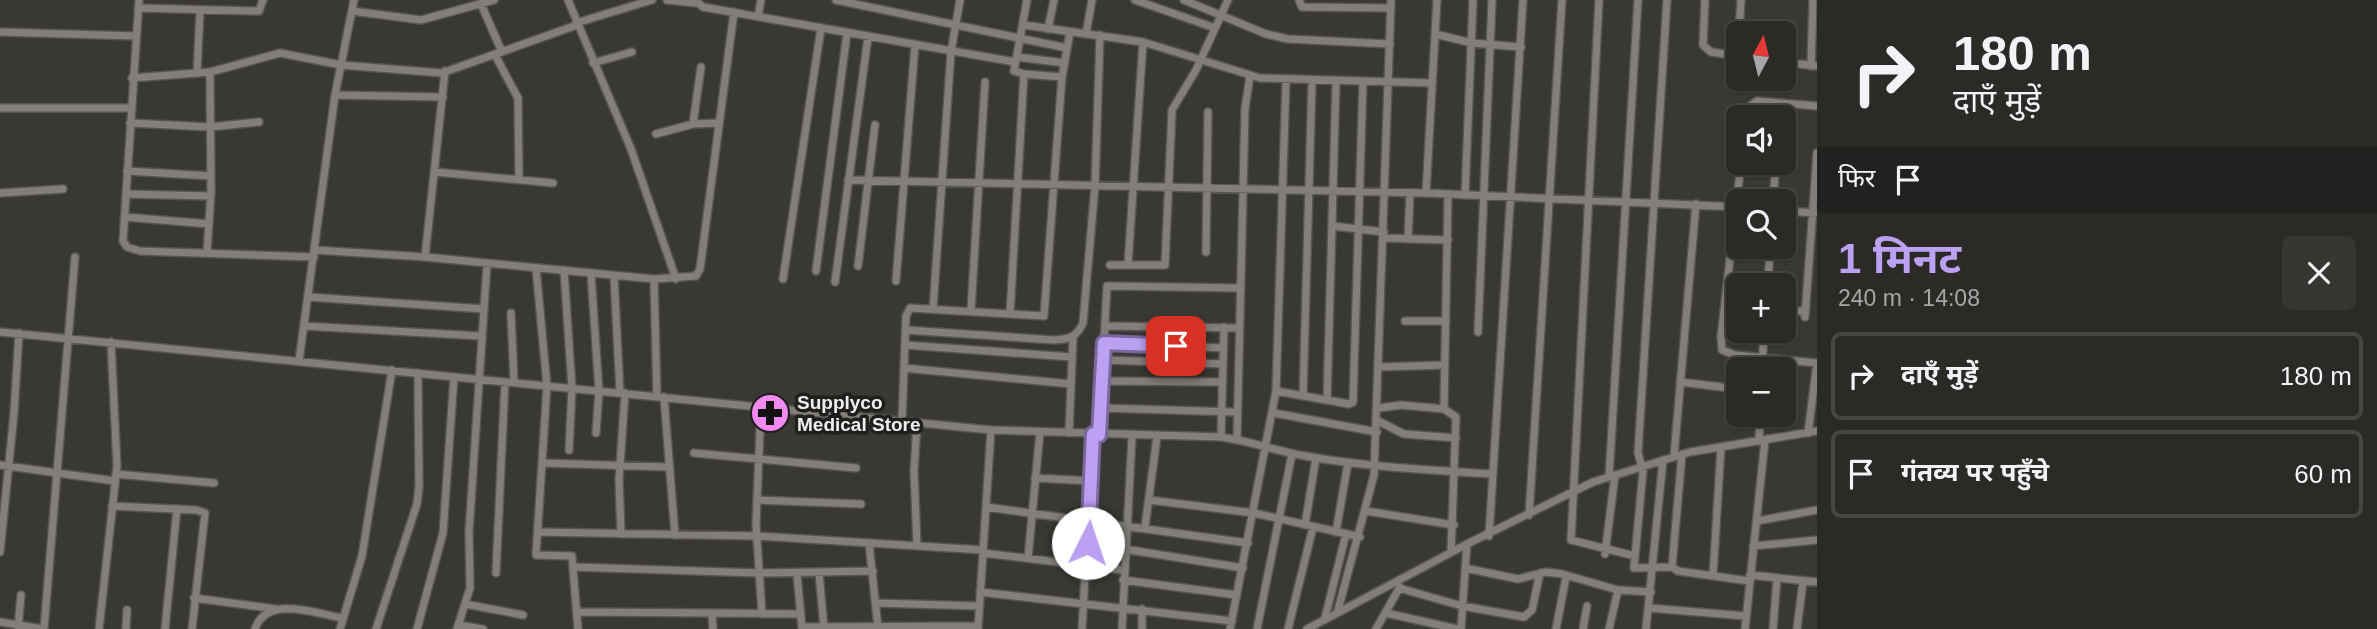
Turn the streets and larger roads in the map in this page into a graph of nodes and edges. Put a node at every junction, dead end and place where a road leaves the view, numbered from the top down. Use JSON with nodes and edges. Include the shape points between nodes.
{"nodes":[{"id":1,"x":263,"y":0,"type":"edge"},
{"id":2,"x":354,"y":0,"type":"edge"},
{"id":3,"x":494,"y":0,"type":"edge"},
{"id":4,"x":568,"y":0,"type":"edge"},
{"id":5,"x":652,"y":0,"type":"edge"},
{"id":6,"x":667,"y":0,"type":"edge"},
{"id":7,"x":716,"y":0,"type":"edge"},
{"id":8,"x":761,"y":0,"type":"edge"},
{"id":9,"x":836,"y":0,"type":"edge"},
{"id":10,"x":960,"y":0,"type":"edge"},
{"id":11,"x":1027,"y":0,"type":"edge"},
{"id":12,"x":1054,"y":0,"type":"edge"},
{"id":13,"x":1092,"y":0,"type":"edge"},
{"id":14,"x":1135,"y":0,"type":"edge"},
{"id":15,"x":1184,"y":0,"type":"edge"},
{"id":16,"x":1228,"y":0,"type":"edge"},
{"id":17,"x":1299,"y":0,"type":"edge"},
{"id":18,"x":1437,"y":0,"type":"edge"},
{"id":19,"x":1474,"y":0,"type":"edge"},
{"id":20,"x":1492,"y":0,"type":"edge"},
{"id":21,"x":1523,"y":0,"type":"edge"},
{"id":22,"x":1562,"y":0,"type":"edge"},
{"id":23,"x":1599,"y":0,"type":"edge"},
{"id":24,"x":1637,"y":0,"type":"edge"},
{"id":25,"x":1667,"y":0,"type":"edge"},
{"id":26,"x":1705,"y":0,"type":"edge"},
{"id":27,"x":1741,"y":0,"type":"edge"},
{"id":28,"x":1813,"y":0,"type":"edge"},
{"id":29,"x":696,"y":2,"type":"edge"},
{"id":30,"x":138,"y":4,"type":"edge"},
{"id":31,"x":481,"y":4,"type":"junction"},
{"id":32,"x":1391,"y":4,"type":"edge"},
{"id":33,"x":719,"y":10,"type":"junction"},
{"id":34,"x":200,"y":11,"type":"junction"},
{"id":35,"x":352,"y":11,"type":"junction"},
{"id":36,"x":734,"y":12,"type":"junction"},
{"id":37,"x":1221,"y":15,"type":"junction"},
{"id":38,"x":758,"y":17,"type":"junction"},
{"id":39,"x":1740,"y":21,"type":"edge"},
{"id":40,"x":576,"y":24,"type":"junction"},
{"id":41,"x":1024,"y":25,"type":"junction"},
{"id":42,"x":955,"y":26,"type":"junction"},
{"id":43,"x":821,"y":28,"type":"junction"},
{"id":44,"x":1215,"y":28,"type":"junction"},
{"id":45,"x":1048,"y":29,"type":"junction"},
{"id":46,"x":0,"y":32,"type":"edge"},
{"id":47,"x":1070,"y":32,"type":"junction"},
{"id":48,"x":848,"y":33,"type":"junction"},
{"id":49,"x":1086,"y":34,"type":"junction"},
{"id":50,"x":1435,"y":34,"type":"junction"},
{"id":51,"x":1100,"y":35,"type":"junction"},
{"id":52,"x":136,"y":36,"type":"junction"},
{"id":53,"x":868,"y":37,"type":"junction"},
{"id":54,"x":1020,"y":41,"type":"junction"},
{"id":55,"x":1143,"y":42,"type":"junction"},
{"id":56,"x":1472,"y":43,"type":"junction"},
{"id":57,"x":1390,"y":44,"type":"junction"},
{"id":58,"x":1491,"y":44,"type":"junction"},
{"id":59,"x":915,"y":45,"type":"junction"},
{"id":60,"x":1521,"y":47,"type":"junction"},
{"id":61,"x":1067,"y":48,"type":"junction"},
{"id":62,"x":951,"y":51,"type":"junction"},
{"id":63,"x":632,"y":52,"type":"dead end"},
{"id":64,"x":498,"y":53,"type":"junction"},
{"id":65,"x":1726,"y":54,"type":"edge"},
{"id":66,"x":1016,"y":60,"type":"junction"},
{"id":67,"x":1201,"y":60,"type":"junction"},
{"id":68,"x":593,"y":63,"type":"junction"},
{"id":69,"x":1065,"y":63,"type":"junction"},
{"id":70,"x":1796,"y":64,"type":"edge"},
{"id":71,"x":341,"y":65,"type":"junction"},
{"id":72,"x":1814,"y":66,"type":"edge"},
{"id":73,"x":701,"y":67,"type":"dead end"},
{"id":74,"x":445,"y":71,"type":"junction"},
{"id":75,"x":197,"y":72,"type":"junction"},
{"id":76,"x":210,"y":72,"type":"junction"},
{"id":77,"x":1024,"y":74,"type":"junction"},
{"id":78,"x":1250,"y":76,"type":"junction"},
{"id":79,"x":1062,"y":77,"type":"junction"},
{"id":80,"x":132,"y":78,"type":"junction"},
{"id":81,"x":1286,"y":81,"type":"junction"},
{"id":82,"x":1389,"y":81,"type":"junction"},
{"id":83,"x":985,"y":82,"type":"dead end"},
{"id":84,"x":1312,"y":82,"type":"junction"},
{"id":85,"x":1336,"y":82,"type":"junction"},
{"id":86,"x":1363,"y":82,"type":"junction"},
{"id":87,"x":1432,"y":83,"type":"junction"},
{"id":88,"x":335,"y":95,"type":"junction"},
{"id":89,"x":443,"y":97,"type":"junction"},
{"id":90,"x":1781,"y":103,"type":"joint"},
{"id":91,"x":1752,"y":105,"type":"edge"},
{"id":92,"x":1817,"y":106,"type":"edge"},
{"id":93,"x":0,"y":108,"type":"edge"},
{"id":94,"x":131,"y":108,"type":"junction"},
{"id":95,"x":1208,"y":112,"type":"dead end"},
{"id":96,"x":259,"y":122,"type":"dead end"},
{"id":97,"x":130,"y":123,"type":"junction"},
{"id":98,"x":719,"y":123,"type":"junction"},
{"id":99,"x":694,"y":124,"type":"junction"},
{"id":100,"x":875,"y":125,"type":"dead end"},
{"id":101,"x":210,"y":127,"type":"junction"},
{"id":102,"x":656,"y":134,"type":"dead end"},
{"id":103,"x":1817,"y":153,"type":"edge"},
{"id":104,"x":127,"y":171,"type":"junction"},
{"id":105,"x":435,"y":172,"type":"junction"},
{"id":106,"x":211,"y":176,"type":"junction"},
{"id":107,"x":519,"y":178,"type":"junction"},
{"id":108,"x":848,"y":180,"type":"junction"},
{"id":109,"x":868,"y":182,"type":"junction"},
{"id":110,"x":553,"y":183,"type":"dead end"},
{"id":111,"x":902,"y":183,"type":"junction"},
{"id":112,"x":940,"y":184,"type":"junction"},
{"id":113,"x":979,"y":185,"type":"junction"},
{"id":114,"x":1018,"y":185,"type":"junction"},
{"id":115,"x":1055,"y":186,"type":"junction"},
{"id":116,"x":1095,"y":186,"type":"junction"},
{"id":117,"x":1131,"y":186,"type":"junction"},
{"id":118,"x":1170,"y":187,"type":"junction"},
{"id":119,"x":64,"y":189,"type":"dead end"},
{"id":120,"x":1206,"y":189,"type":"junction"},
{"id":121,"x":1246,"y":190,"type":"junction"},
{"id":122,"x":0,"y":192,"type":"edge"},
{"id":123,"x":1282,"y":192,"type":"junction"},
{"id":124,"x":1309,"y":192,"type":"junction"},
{"id":125,"x":1334,"y":192,"type":"junction"},
{"id":126,"x":1362,"y":193,"type":"junction"},
{"id":127,"x":1385,"y":193,"type":"junction"},
{"id":128,"x":1410,"y":193,"type":"junction"},
{"id":129,"x":1426,"y":193,"type":"junction"},
{"id":130,"x":126,"y":194,"type":"junction"},
{"id":131,"x":1448,"y":194,"type":"junction"},
{"id":132,"x":1465,"y":195,"type":"junction"},
{"id":133,"x":210,"y":196,"type":"junction"},
{"id":134,"x":1485,"y":196,"type":"junction"},
{"id":135,"x":1511,"y":196,"type":"junction"},
{"id":136,"x":1549,"y":198,"type":"junction"},
{"id":137,"x":1587,"y":199,"type":"junction"},
{"id":138,"x":1624,"y":201,"type":"junction"},
{"id":139,"x":1652,"y":201,"type":"junction"},
{"id":140,"x":1696,"y":204,"type":"junction"},
{"id":141,"x":1726,"y":206,"type":"edge"},
{"id":142,"x":1796,"y":212,"type":"edge"},
{"id":143,"x":1816,"y":213,"type":"edge"},
{"id":144,"x":125,"y":217,"type":"junction"},
{"id":145,"x":209,"y":224,"type":"junction"},
{"id":146,"x":1333,"y":226,"type":"junction"},
{"id":147,"x":1360,"y":228,"type":"junction"},
{"id":148,"x":1384,"y":235,"type":"junction"},
{"id":149,"x":1408,"y":239,"type":"junction"},
{"id":150,"x":1448,"y":240,"type":"junction"},
{"id":151,"x":207,"y":252,"type":"junction"},
{"id":152,"x":1206,"y":252,"type":"dead end"},
{"id":153,"x":315,"y":254,"type":"junction"},
{"id":154,"x":75,"y":257,"type":"dead end"},
{"id":155,"x":425,"y":257,"type":"junction"},
{"id":156,"x":1730,"y":259,"type":"edge"},
{"id":157,"x":487,"y":264,"type":"junction"},
{"id":158,"x":1128,"y":264,"type":"junction"},
{"id":159,"x":1110,"y":265,"type":"dead end"},
{"id":160,"x":858,"y":266,"type":"dead end"},
{"id":161,"x":537,"y":268,"type":"junction"},
{"id":162,"x":564,"y":270,"type":"junction"},
{"id":163,"x":816,"y":271,"type":"dead end"},
{"id":164,"x":592,"y":274,"type":"junction"},
{"id":165,"x":614,"y":276,"type":"junction"},
{"id":166,"x":654,"y":279,"type":"junction"},
{"id":167,"x":676,"y":279,"type":"junction"},
{"id":168,"x":783,"y":279,"type":"dead end"},
{"id":169,"x":896,"y":281,"type":"dead end"},
{"id":170,"x":835,"y":282,"type":"dead end"},
{"id":171,"x":1241,"y":288,"type":"junction"},
{"id":172,"x":309,"y":297,"type":"junction"},
{"id":173,"x":484,"y":309,"type":"junction"},
{"id":174,"x":933,"y":309,"type":"junction"},
{"id":175,"x":971,"y":310,"type":"junction"},
{"id":176,"x":1724,"y":310,"type":"joint"},
{"id":177,"x":510,"y":313,"type":"dead end"},
{"id":178,"x":1796,"y":313,"type":"edge"},
{"id":179,"x":1010,"y":314,"type":"junction"},
{"id":180,"x":1405,"y":321,"type":"dead end"},
{"id":181,"x":1446,"y":321,"type":"junction"},
{"id":182,"x":304,"y":326,"type":"junction"},
{"id":183,"x":1105,"y":326,"type":"junction"},
{"id":184,"x":1224,"y":327,"type":"junction"},
{"id":185,"x":1239,"y":328,"type":"junction"},
{"id":186,"x":906,"y":330,"type":"junction"},
{"id":187,"x":0,"y":332,"type":"edge"},
{"id":188,"x":1478,"y":332,"type":"dead end"},
{"id":189,"x":19,"y":333,"type":"junction"},
{"id":190,"x":481,"y":336,"type":"junction"},
{"id":191,"x":1073,"y":337,"type":"junction"},
{"id":192,"x":68,"y":338,"type":"junction"},
{"id":193,"x":111,"y":342,"type":"junction"},
{"id":194,"x":1104,"y":343,"type":"junction"},
{"id":195,"x":1764,"y":343,"type":"edge"},
{"id":196,"x":905,"y":345,"type":"junction"},
{"id":197,"x":1223,"y":348,"type":"junction"},
{"id":198,"x":1763,"y":356,"type":"junction"},
{"id":199,"x":1072,"y":357,"type":"junction"},
{"id":200,"x":1104,"y":360,"type":"junction"},
{"id":201,"x":299,"y":361,"type":"junction"},
{"id":202,"x":1817,"y":363,"type":"edge"},
{"id":203,"x":1223,"y":365,"type":"junction"},
{"id":204,"x":1445,"y":365,"type":"junction"},
{"id":205,"x":1380,"y":367,"type":"junction"},
{"id":206,"x":904,"y":368,"type":"junction"},
{"id":207,"x":392,"y":370,"type":"junction"},
{"id":208,"x":418,"y":373,"type":"junction"},
{"id":209,"x":454,"y":377,"type":"junction"},
{"id":210,"x":478,"y":379,"type":"junction"},
{"id":211,"x":1102,"y":381,"type":"junction"},
{"id":212,"x":505,"y":382,"type":"junction"},
{"id":213,"x":1222,"y":382,"type":"junction"},
{"id":214,"x":1680,"y":382,"type":"junction"},
{"id":215,"x":514,"y":383,"type":"junction"},
{"id":216,"x":1071,"y":384,"type":"junction"},
{"id":217,"x":547,"y":386,"type":"junction"},
{"id":218,"x":572,"y":388,"type":"junction"},
{"id":219,"x":1726,"y":388,"type":"edge"},
{"id":220,"x":599,"y":391,"type":"junction"},
{"id":221,"x":1276,"y":391,"type":"junction"},
{"id":222,"x":622,"y":393,"type":"junction"},
{"id":223,"x":1303,"y":396,"type":"junction"},
{"id":224,"x":660,"y":397,"type":"junction"},
{"id":225,"x":1327,"y":400,"type":"junction"},
{"id":226,"x":761,"y":407,"type":"junction"},
{"id":227,"x":1101,"y":408,"type":"junction"},
{"id":228,"x":1379,"y":408,"type":"junction"},
{"id":229,"x":1444,"y":409,"type":"junction"},
{"id":230,"x":1222,"y":411,"type":"junction"},
{"id":231,"x":1237,"y":412,"type":"junction"},
{"id":232,"x":1274,"y":413,"type":"junction"},
{"id":233,"x":902,"y":421,"type":"junction"},
{"id":234,"x":1378,"y":421,"type":"junction"},
{"id":235,"x":917,"y":423,"type":"junction"},
{"id":236,"x":1761,"y":427,"type":"edge"},
{"id":237,"x":991,"y":430,"type":"junction"},
{"id":238,"x":1817,"y":431,"type":"edge"},
{"id":239,"x":1040,"y":432,"type":"junction"},
{"id":240,"x":1377,"y":432,"type":"junction"},
{"id":241,"x":596,"y":433,"type":"dead end"},
{"id":242,"x":1069,"y":433,"type":"junction"},
{"id":243,"x":1808,"y":433,"type":"junction"},
{"id":244,"x":1096,"y":435,"type":"junction"},
{"id":245,"x":1132,"y":436,"type":"junction"},
{"id":246,"x":1157,"y":437,"type":"junction"},
{"id":247,"x":1221,"y":437,"type":"junction"},
{"id":248,"x":1456,"y":438,"type":"junction"},
{"id":249,"x":1237,"y":439,"type":"junction"},
{"id":250,"x":1762,"y":440,"type":"junction"},
{"id":251,"x":1268,"y":446,"type":"junction"},
{"id":252,"x":1721,"y":447,"type":"junction"},
{"id":253,"x":569,"y":450,"type":"dead end"},
{"id":254,"x":694,"y":453,"type":"dead end"},
{"id":255,"x":1292,"y":454,"type":"junction"},
{"id":256,"x":1678,"y":455,"type":"junction"},
{"id":257,"x":1316,"y":458,"type":"junction"},
{"id":258,"x":1663,"y":460,"type":"junction"},
{"id":259,"x":758,"y":461,"type":"junction"},
{"id":260,"x":542,"y":463,"type":"junction"},
{"id":261,"x":1348,"y":463,"type":"junction"},
{"id":262,"x":0,"y":465,"type":"edge"},
{"id":263,"x":620,"y":465,"type":"junction"},
{"id":264,"x":1642,"y":465,"type":"junction"},
{"id":265,"x":10,"y":467,"type":"junction"},
{"id":266,"x":668,"y":467,"type":"junction"},
{"id":267,"x":1375,"y":467,"type":"junction"},
{"id":268,"x":856,"y":468,"type":"dead end"},
{"id":269,"x":1455,"y":471,"type":"junction"},
{"id":270,"x":56,"y":474,"type":"junction"},
{"id":271,"x":1493,"y":474,"type":"junction"},
{"id":272,"x":1612,"y":476,"type":"junction"},
{"id":273,"x":116,"y":477,"type":"junction"},
{"id":274,"x":1035,"y":478,"type":"junction"},
{"id":275,"x":1091,"y":481,"type":"junction"},
{"id":276,"x":214,"y":483,"type":"dead end"},
{"id":277,"x":1574,"y":490,"type":"junction"},
{"id":278,"x":757,"y":500,"type":"junction"},
{"id":279,"x":1149,"y":500,"type":"junction"},
{"id":280,"x":861,"y":505,"type":"dead end"},
{"id":281,"x":112,"y":506,"type":"junction"},
{"id":282,"x":986,"y":507,"type":"junction"},
{"id":283,"x":177,"y":509,"type":"junction"},
{"id":284,"x":1817,"y":510,"type":"edge"},
{"id":285,"x":1366,"y":511,"type":"junction"},
{"id":286,"x":1032,"y":513,"type":"junction"},
{"id":287,"x":1254,"y":513,"type":"junction"},
{"id":288,"x":1529,"y":515,"type":"junction"},
{"id":289,"x":1278,"y":519,"type":"junction"},
{"id":290,"x":1090,"y":521,"type":"junction"},
{"id":291,"x":1757,"y":521,"type":"junction"},
{"id":292,"x":1126,"y":525,"type":"junction"},
{"id":293,"x":1454,"y":525,"type":"junction"},
{"id":294,"x":1309,"y":526,"type":"junction"},
{"id":295,"x":1146,"y":527,"type":"junction"},
{"id":296,"x":538,"y":532,"type":"junction"},
{"id":297,"x":1336,"y":532,"type":"junction"},
{"id":298,"x":621,"y":534,"type":"junction"},
{"id":299,"x":1346,"y":534,"type":"junction"},
{"id":300,"x":675,"y":535,"type":"junction"},
{"id":301,"x":757,"y":536,"type":"junction"},
{"id":302,"x":1489,"y":536,"type":"junction"},
{"id":303,"x":1360,"y":537,"type":"junction"},
{"id":304,"x":1817,"y":540,"type":"edge"},
{"id":305,"x":869,"y":542,"type":"junction"},
{"id":306,"x":1248,"y":543,"type":"junction"},
{"id":307,"x":1466,"y":544,"type":"junction"},
{"id":308,"x":917,"y":545,"type":"junction"},
{"id":309,"x":1753,"y":546,"type":"junction"},
{"id":310,"x":1124,"y":549,"type":"junction"},
{"id":311,"x":983,"y":551,"type":"junction"},
{"id":312,"x":1605,"y":551,"type":"junction"},
{"id":313,"x":0,"y":552,"type":"edge"},
{"id":314,"x":1451,"y":552,"type":"junction"},
{"id":315,"x":1635,"y":556,"type":"junction"},
{"id":316,"x":1028,"y":558,"type":"junction"},
{"id":317,"x":1086,"y":565,"type":"junction"},
{"id":318,"x":1672,"y":567,"type":"junction"},
{"id":319,"x":573,"y":568,"type":"junction"},
{"id":320,"x":1244,"y":568,"type":"junction"},
{"id":321,"x":1465,"y":568,"type":"junction"},
{"id":322,"x":1653,"y":569,"type":"junction"},
{"id":323,"x":1123,"y":570,"type":"junction"},
{"id":324,"x":873,"y":571,"type":"junction"},
{"id":325,"x":496,"y":573,"type":"dead end"},
{"id":326,"x":760,"y":573,"type":"junction"},
{"id":327,"x":797,"y":573,"type":"junction"},
{"id":328,"x":819,"y":573,"type":"junction"},
{"id":329,"x":1540,"y":573,"type":"junction"},
{"id":330,"x":1713,"y":576,"type":"junction"},
{"id":331,"x":1566,"y":577,"type":"junction"},
{"id":332,"x":1749,"y":578,"type":"junction"},
{"id":333,"x":1777,"y":578,"type":"junction"},
{"id":334,"x":1123,"y":580,"type":"junction"},
{"id":335,"x":1403,"y":580,"type":"junction"},
{"id":336,"x":1803,"y":581,"type":"junction"},
{"id":337,"x":1817,"y":582,"type":"edge"},
{"id":338,"x":1399,"y":588,"type":"junction"},
{"id":339,"x":1618,"y":590,"type":"junction"},
{"id":340,"x":980,"y":592,"type":"junction"},
{"id":341,"x":1651,"y":592,"type":"junction"},
{"id":342,"x":21,"y":595,"type":"dead end"},
{"id":343,"x":1237,"y":595,"type":"junction"},
{"id":344,"x":194,"y":598,"type":"junction"},
{"id":345,"x":876,"y":603,"type":"junction"},
{"id":346,"x":465,"y":604,"type":"junction"},
{"id":347,"x":1083,"y":604,"type":"junction"},
{"id":348,"x":979,"y":606,"type":"junction"},
{"id":349,"x":1462,"y":606,"type":"junction"},
{"id":350,"x":1587,"y":606,"type":"dead end"},
{"id":351,"x":1122,"y":607,"type":"junction"},
{"id":352,"x":1649,"y":608,"type":"junction"},
{"id":353,"x":276,"y":609,"type":"junction"},
{"id":354,"x":127,"y":610,"type":"dead end"},
{"id":355,"x":1142,"y":610,"type":"junction"},
{"id":356,"x":1338,"y":610,"type":"junction"},
{"id":357,"x":577,"y":612,"type":"junction"},
{"id":358,"x":712,"y":613,"type":"junction"},
{"id":359,"x":1386,"y":613,"type":"junction"},
{"id":360,"x":762,"y":614,"type":"junction"},
{"id":361,"x":801,"y":614,"type":"junction"},
{"id":362,"x":523,"y":615,"type":"dead end"},
{"id":363,"x":1746,"y":617,"type":"junction"},
{"id":364,"x":343,"y":618,"type":"junction"},
{"id":365,"x":1325,"y":618,"type":"junction"},
{"id":366,"x":0,"y":622,"type":"edge"},
{"id":367,"x":1231,"y":625,"type":"edge"},
{"id":368,"x":18,"y":627,"type":"edge"},
{"id":369,"x":458,"y":627,"type":"edge"},
{"id":370,"x":878,"y":627,"type":"edge"},
{"id":371,"x":978,"y":627,"type":"edge"},
{"id":372,"x":1315,"y":627,"type":"edge"},
{"id":373,"x":802,"y":628,"type":"edge"},
{"id":374,"x":824,"y":628,"type":"edge"},
{"id":375,"x":44,"y":629,"type":"edge"},
{"id":376,"x":99,"y":629,"type":"edge"},
{"id":377,"x":126,"y":629,"type":"edge"},
{"id":378,"x":165,"y":629,"type":"edge"},
{"id":379,"x":191,"y":629,"type":"edge"},
{"id":380,"x":255,"y":629,"type":"edge"},
{"id":381,"x":340,"y":629,"type":"edge"},
{"id":382,"x":376,"y":629,"type":"edge"},
{"id":383,"x":417,"y":629,"type":"edge"},
{"id":384,"x":483,"y":629,"type":"edge"},
{"id":385,"x":578,"y":629,"type":"edge"},
{"id":386,"x":713,"y":629,"type":"edge"},
{"id":387,"x":1082,"y":629,"type":"edge"},
{"id":388,"x":1122,"y":629,"type":"edge"},
{"id":389,"x":1142,"y":629,"type":"edge"},
{"id":390,"x":1258,"y":629,"type":"edge"},
{"id":391,"x":1288,"y":629,"type":"edge"},
{"id":392,"x":1307,"y":629,"type":"edge"},
{"id":393,"x":1376,"y":629,"type":"edge"},
{"id":394,"x":1459,"y":629,"type":"edge"},
{"id":395,"x":1556,"y":629,"type":"edge"},
{"id":396,"x":1583,"y":629,"type":"edge"},
{"id":397,"x":1609,"y":629,"type":"edge"},
{"id":398,"x":1646,"y":629,"type":"edge"},
{"id":399,"x":1745,"y":629,"type":"edge"},
{"id":400,"x":1773,"y":629,"type":"edge"},
{"id":401,"x":1797,"y":629,"type":"edge"}],
"edges":[{"from":1,"to":34,"type":"street","via":[[259,11]]},
{"from":2,"to":35,"type":"street"},
{"from":3,"to":31,"type":"street"},
{"from":4,"to":40,"type":"street"},
{"from":5,"to":40,"type":"street"},
{"from":6,"to":29,"type":"street"},
{"from":7,"to":33,"type":"street"},
{"from":8,"to":38,"type":"street"},
{"from":9,"to":42,"type":"street"},
{"from":10,"to":42,"type":"street"},
{"from":11,"to":41,"type":"street"},
{"from":12,"to":45,"type":"street"},
{"from":13,"to":49,"type":"street"},
{"from":14,"to":44,"type":"street"},
{"from":15,"to":37,"type":"street"},
{"from":16,"to":37,"type":"street"},
{"from":17,"to":32,"type":"street","via":[[1302,7]]},
{"from":18,"to":50,"type":"street"},
{"from":19,"to":56,"type":"street"},
{"from":20,"to":58,"type":"street"},
{"from":21,"to":60,"type":"street"},
{"from":22,"to":136,"type":"street"},
{"from":23,"to":137,"type":"street"},
{"from":24,"to":138,"type":"street"},
{"from":25,"to":139,"type":"street"},
{"from":26,"to":65,"type":"street","via":[[1703,45],[1710,52]]},
{"from":27,"to":39,"type":"street"},
{"from":28,"to":72,"type":"street"},
{"from":29,"to":33,"type":"street"},
{"from":30,"to":34,"type":"street"},
{"from":30,"to":52,"type":"street"},
{"from":31,"to":35,"type":"street","via":[[421,20]]},
{"from":31,"to":64,"type":"street"},
{"from":32,"to":57,"type":"street"},
{"from":33,"to":36,"type":"street"},
{"from":34,"to":75,"type":"street"},
{"from":35,"to":71,"type":"street"},
{"from":36,"to":38,"type":"street"},
{"from":36,"to":98,"type":"street"},
{"from":37,"to":44,"type":"street"},
{"from":37,"to":57,"type":"street","via":[[1288,38]]},
{"from":38,"to":43,"type":"street"},
{"from":40,"to":64,"type":"street"},
{"from":40,"to":68,"type":"street"},
{"from":41,"to":45,"type":"street"},
{"from":41,"to":54,"type":"street"},
{"from":42,"to":54,"type":"street"},
{"from":42,"to":62,"type":"street"},
{"from":43,"to":48,"type":"street"},
{"from":43,"to":168,"type":"street"},
{"from":44,"to":67,"type":"street"},
{"from":45,"to":47,"type":"street"},
{"from":46,"to":52,"type":"street"},
{"from":47,"to":49,"type":"street"},
{"from":47,"to":61,"type":"street"},
{"from":48,"to":53,"type":"street"},
{"from":48,"to":163,"type":"street"},
{"from":49,"to":51,"type":"street"},
{"from":50,"to":56,"type":"street"},
{"from":50,"to":87,"type":"street"},
{"from":51,"to":55,"type":"street"},
{"from":51,"to":116,"type":"street"},
{"from":52,"to":80,"type":"street"},
{"from":53,"to":59,"type":"street"},
{"from":53,"to":108,"type":"street"},
{"from":54,"to":61,"type":"street"},
{"from":54,"to":66,"type":"street"},
{"from":55,"to":67,"type":"street"},
{"from":55,"to":117,"type":"street"},
{"from":56,"to":58,"type":"street"},
{"from":56,"to":132,"type":"street"},
{"from":57,"to":82,"type":"street"},
{"from":58,"to":60,"type":"street"},
{"from":58,"to":134,"type":"street"},
{"from":59,"to":62,"type":"street"},
{"from":59,"to":111,"type":"street"},
{"from":60,"to":135,"type":"street"},
{"from":61,"to":69,"type":"street"},
{"from":62,"to":66,"type":"street"},
{"from":62,"to":112,"type":"street"},
{"from":63,"to":68,"type":"street"},
{"from":64,"to":74,"type":"street"},
{"from":64,"to":107,"type":"street","via":[[518,98]]},
{"from":66,"to":69,"type":"street"},
{"from":66,"to":77,"type":"street","via":[[1016,73]]},
{"from":67,"to":78,"type":"street"},
{"from":67,"to":118,"type":"street","via":[[1172,110]]},
{"from":68,"to":167,"type":"street","via":[[631,149]]},
{"from":69,"to":79,"type":"street"},
{"from":70,"to":72,"type":"street"},
{"from":71,"to":74,"type":"street"},
{"from":71,"to":76,"type":"street","via":[[280,53]]},
{"from":71,"to":88,"type":"street"},
{"from":73,"to":99,"type":"street"},
{"from":74,"to":89,"type":"street"},
{"from":75,"to":76,"type":"street"},
{"from":75,"to":80,"type":"street"},
{"from":76,"to":101,"type":"street"},
{"from":77,"to":79,"type":"street"},
{"from":77,"to":114,"type":"street"},
{"from":78,"to":81,"type":"street"},
{"from":78,"to":121,"type":"street","via":[[1245,109]]},
{"from":79,"to":115,"type":"street"},
{"from":80,"to":94,"type":"street"},
{"from":81,"to":84,"type":"street"},
{"from":81,"to":123,"type":"street"},
{"from":82,"to":86,"type":"street"},
{"from":82,"to":87,"type":"street"},
{"from":82,"to":127,"type":"street"},
{"from":83,"to":113,"type":"street"},
{"from":84,"to":85,"type":"street"},
{"from":84,"to":124,"type":"street"},
{"from":85,"to":86,"type":"street"},
{"from":85,"to":125,"type":"street"},
{"from":86,"to":126,"type":"street"},
{"from":87,"to":129,"type":"street"},
{"from":88,"to":89,"type":"street"},
{"from":88,"to":153,"type":"street"},
{"from":89,"to":105,"type":"street"},
{"from":90,"to":91,"type":"street"},
{"from":90,"to":92,"type":"street"},
{"from":93,"to":94,"type":"street"},
{"from":94,"to":97,"type":"street"},
{"from":95,"to":120,"type":"street"},
{"from":96,"to":101,"type":"street"},
{"from":97,"to":101,"type":"street"},
{"from":97,"to":104,"type":"street"},
{"from":98,"to":99,"type":"street"},
{"from":98,"to":167,"type":"street","via":[[700,269],[696,276]]},
{"from":99,"to":102,"type":"street"},
{"from":100,"to":109,"type":"street"},
{"from":101,"to":106,"type":"street"},
{"from":103,"to":143,"type":"street"},
{"from":104,"to":106,"type":"street"},
{"from":104,"to":130,"type":"street"},
{"from":105,"to":107,"type":"street"},
{"from":105,"to":155,"type":"street"},
{"from":106,"to":133,"type":"street"},
{"from":107,"to":110,"type":"street"},
{"from":108,"to":109,"type":"street"},
{"from":108,"to":170,"type":"street"},
{"from":109,"to":111,"type":"street"},
{"from":109,"to":160,"type":"street"},
{"from":111,"to":112,"type":"street"},
{"from":111,"to":169,"type":"street"},
{"from":112,"to":113,"type":"street"},
{"from":112,"to":174,"type":"street"},
{"from":113,"to":114,"type":"street"},
{"from":113,"to":175,"type":"street"},
{"from":114,"to":115,"type":"street"},
{"from":114,"to":179,"type":"street"},
{"from":115,"to":116,"type":"street"},
{"from":115,"to":179,"type":"street","via":[[1045,316]]},
{"from":116,"to":117,"type":"street"},
{"from":116,"to":191,"type":"street","via":[[1083,323]]},
{"from":117,"to":118,"type":"street"},
{"from":117,"to":158,"type":"street"},
{"from":118,"to":120,"type":"street"},
{"from":118,"to":158,"type":"street","via":[[1165,265]]},
{"from":119,"to":122,"type":"street"},
{"from":120,"to":121,"type":"street"},
{"from":120,"to":152,"type":"street"},
{"from":121,"to":123,"type":"street"},
{"from":121,"to":171,"type":"street"},
{"from":123,"to":124,"type":"street"},
{"from":123,"to":221,"type":"street"},
{"from":124,"to":125,"type":"street"},
{"from":124,"to":223,"type":"street"},
{"from":125,"to":126,"type":"street"},
{"from":125,"to":146,"type":"street"},
{"from":126,"to":127,"type":"street"},
{"from":126,"to":147,"type":"street"},
{"from":127,"to":128,"type":"street"},
{"from":127,"to":148,"type":"street"},
{"from":128,"to":129,"type":"street"},
{"from":128,"to":149,"type":"street"},
{"from":129,"to":131,"type":"street"},
{"from":130,"to":133,"type":"street"},
{"from":130,"to":144,"type":"street"},
{"from":131,"to":132,"type":"street"},
{"from":131,"to":150,"type":"street"},
{"from":132,"to":134,"type":"street"},
{"from":133,"to":145,"type":"street"},
{"from":134,"to":135,"type":"street"},
{"from":134,"to":188,"type":"street"},
{"from":135,"to":136,"type":"street"},
{"from":135,"to":271,"type":"street"},
{"from":136,"to":137,"type":"street"},
{"from":136,"to":288,"type":"street"},
{"from":137,"to":138,"type":"street"},
{"from":137,"to":277,"type":"street"},
{"from":138,"to":139,"type":"street"},
{"from":138,"to":272,"type":"street"},
{"from":139,"to":140,"type":"street"},
{"from":139,"to":264,"type":"street","via":[[1638,453]]},
{"from":140,"to":141,"type":"street"},
{"from":140,"to":214,"type":"street"},
{"from":142,"to":143,"type":"street"},
{"from":143,"to":178,"type":"street","via":[[1805,314]]},
{"from":144,"to":145,"type":"street"},
{"from":144,"to":151,"type":"street","via":[[123,241],[127,247]]},
{"from":145,"to":151,"type":"street"},
{"from":146,"to":147,"type":"street"},
{"from":146,"to":225,"type":"street"},
{"from":147,"to":148,"type":"street"},
{"from":147,"to":225,"type":"street","via":[[1353,399],[1349,404]]},
{"from":148,"to":149,"type":"street"},
{"from":148,"to":205,"type":"street"},
{"from":149,"to":150,"type":"street"},
{"from":150,"to":181,"type":"street"},
{"from":151,"to":153,"type":"street"},
{"from":153,"to":155,"type":"street"},
{"from":153,"to":172,"type":"street"},
{"from":154,"to":192,"type":"street"},
{"from":155,"to":157,"type":"street"},
{"from":156,"to":176,"type":"street"},
{"from":157,"to":161,"type":"street"},
{"from":157,"to":173,"type":"street"},
{"from":158,"to":159,"type":"street"},
{"from":161,"to":162,"type":"street"},
{"from":161,"to":217,"type":"street"},
{"from":162,"to":164,"type":"street"},
{"from":162,"to":218,"type":"street"},
{"from":164,"to":165,"type":"street"},
{"from":164,"to":220,"type":"street"},
{"from":165,"to":166,"type":"street"},
{"from":165,"to":222,"type":"street"},
{"from":166,"to":167,"type":"street"},
{"from":166,"to":224,"type":"street"},
{"from":171,"to":183,"type":"street","via":[[1107,286]]},
{"from":171,"to":185,"type":"street"},
{"from":172,"to":173,"type":"street"},
{"from":172,"to":182,"type":"street"},
{"from":173,"to":190,"type":"street"},
{"from":174,"to":175,"type":"street"},
{"from":174,"to":186,"type":"street","via":[[910,308]]},
{"from":175,"to":179,"type":"street"},
{"from":176,"to":198,"type":"street","via":[[1722,350]]},
{"from":177,"to":215,"type":"street"},
{"from":180,"to":181,"type":"street"},
{"from":181,"to":204,"type":"street"},
{"from":182,"to":190,"type":"street"},
{"from":182,"to":201,"type":"street"},
{"from":183,"to":184,"type":"street"},
{"from":183,"to":194,"type":"street"},
{"from":184,"to":185,"type":"street"},
{"from":184,"to":197,"type":"street"},
{"from":185,"to":231,"type":"street"},
{"from":186,"to":191,"type":"street","via":[[1055,340]]},
{"from":186,"to":196,"type":"street"},
{"from":187,"to":189,"type":"street"},
{"from":189,"to":192,"type":"street"},
{"from":189,"to":265,"type":"street"},
{"from":190,"to":210,"type":"street"},
{"from":191,"to":199,"type":"street"},
{"from":192,"to":193,"type":"street"},
{"from":192,"to":270,"type":"street"},
{"from":193,"to":201,"type":"street"},
{"from":193,"to":273,"type":"street"},
{"from":194,"to":197,"type":"street"},
{"from":194,"to":200,"type":"street"},
{"from":195,"to":198,"type":"street"},
{"from":196,"to":199,"type":"street"},
{"from":196,"to":206,"type":"street"},
{"from":197,"to":203,"type":"street"},
{"from":198,"to":202,"type":"street"},
{"from":199,"to":216,"type":"street"},
{"from":200,"to":203,"type":"street"},
{"from":200,"to":211,"type":"street"},
{"from":201,"to":207,"type":"street"},
{"from":202,"to":243,"type":"street"},
{"from":203,"to":213,"type":"street"},
{"from":204,"to":205,"type":"street"},
{"from":204,"to":229,"type":"street"},
{"from":205,"to":228,"type":"street"},
{"from":206,"to":216,"type":"street"},
{"from":206,"to":233,"type":"street"},
{"from":207,"to":208,"type":"street"},
{"from":207,"to":364,"type":"street","via":[[362,556]]},
{"from":208,"to":209,"type":"street"},
{"from":208,"to":382,"type":"street","via":[[417,504]]},
{"from":209,"to":210,"type":"street"},
{"from":209,"to":383,"type":"street","via":[[443,533]]},
{"from":210,"to":212,"type":"street"},
{"from":210,"to":346,"type":"street","via":[[470,588]]},
{"from":211,"to":213,"type":"street"},
{"from":211,"to":227,"type":"street"},
{"from":212,"to":215,"type":"street"},
{"from":212,"to":325,"type":"street"},
{"from":213,"to":230,"type":"street"},
{"from":214,"to":219,"type":"street"},
{"from":214,"to":256,"type":"street"},
{"from":215,"to":217,"type":"street"},
{"from":216,"to":242,"type":"street"},
{"from":217,"to":218,"type":"street"},
{"from":217,"to":260,"type":"street"},
{"from":218,"to":220,"type":"street"},
{"from":218,"to":253,"type":"street"},
{"from":220,"to":222,"type":"street"},
{"from":220,"to":241,"type":"street"},
{"from":221,"to":223,"type":"street"},
{"from":221,"to":232,"type":"street"},
{"from":222,"to":224,"type":"street"},
{"from":222,"to":263,"type":"street"},
{"from":223,"to":225,"type":"street"},
{"from":224,"to":226,"type":"street"},
{"from":224,"to":266,"type":"street"},
{"from":226,"to":233,"type":"street"},
{"from":226,"to":259,"type":"street"},
{"from":227,"to":230,"type":"street"},
{"from":227,"to":244,"type":"street"},
{"from":228,"to":229,"type":"street"},
{"from":228,"to":234,"type":"street"},
{"from":229,"to":248,"type":"street","via":[[1455,414]]},
{"from":230,"to":231,"type":"street"},
{"from":230,"to":247,"type":"street"},
{"from":231,"to":249,"type":"street"},
{"from":232,"to":240,"type":"street"},
{"from":232,"to":251,"type":"street"},
{"from":233,"to":235,"type":"street"},
{"from":234,"to":240,"type":"street"},
{"from":234,"to":248,"type":"street","via":[[1404,434]]},
{"from":235,"to":237,"type":"street"},
{"from":235,"to":308,"type":"street"},
{"from":236,"to":250,"type":"street"},
{"from":237,"to":239,"type":"street"},
{"from":237,"to":282,"type":"street"},
{"from":238,"to":243,"type":"street"},
{"from":239,"to":242,"type":"street"},
{"from":239,"to":274,"type":"street"},
{"from":240,"to":267,"type":"street"},
{"from":242,"to":244,"type":"street"},
{"from":243,"to":250,"type":"street"},
{"from":244,"to":245,"type":"street"},
{"from":244,"to":275,"type":"street"},
{"from":245,"to":246,"type":"street"},
{"from":245,"to":292,"type":"street"},
{"from":246,"to":247,"type":"street"},
{"from":246,"to":279,"type":"street"},
{"from":247,"to":249,"type":"street"},
{"from":248,"to":269,"type":"street"},
{"from":249,"to":251,"type":"street"},
{"from":250,"to":252,"type":"street"},
{"from":250,"to":291,"type":"street"},
{"from":251,"to":255,"type":"street"},
{"from":251,"to":287,"type":"street"},
{"from":252,"to":256,"type":"street"},
{"from":252,"to":330,"type":"street"},
{"from":254,"to":259,"type":"street"},
{"from":255,"to":257,"type":"street"},
{"from":255,"to":289,"type":"street"},
{"from":256,"to":258,"type":"street"},
{"from":256,"to":318,"type":"street"},
{"from":257,"to":261,"type":"street"},
{"from":257,"to":294,"type":"street"},
{"from":258,"to":264,"type":"street"},
{"from":258,"to":322,"type":"street"},
{"from":259,"to":268,"type":"street"},
{"from":259,"to":278,"type":"street"},
{"from":260,"to":263,"type":"street"},
{"from":260,"to":296,"type":"street"},
{"from":261,"to":267,"type":"street"},
{"from":261,"to":297,"type":"street"},
{"from":262,"to":265,"type":"street"},
{"from":263,"to":266,"type":"street"},
{"from":263,"to":298,"type":"street"},
{"from":264,"to":272,"type":"street"},
{"from":264,"to":315,"type":"street"},
{"from":265,"to":270,"type":"street"},
{"from":265,"to":313,"type":"street"},
{"from":266,"to":300,"type":"street"},
{"from":267,"to":269,"type":"street"},
{"from":267,"to":285,"type":"street"},
{"from":269,"to":271,"type":"street"},
{"from":269,"to":293,"type":"street"},
{"from":270,"to":273,"type":"street"},
{"from":270,"to":375,"type":"street"},
{"from":271,"to":302,"type":"street"},
{"from":272,"to":277,"type":"street"},
{"from":272,"to":312,"type":"street"},
{"from":273,"to":276,"type":"street"},
{"from":273,"to":281,"type":"street"},
{"from":274,"to":275,"type":"street"},
{"from":274,"to":286,"type":"street"},
{"from":275,"to":290,"type":"street"},
{"from":277,"to":288,"type":"street"},
{"from":277,"to":312,"type":"street","via":[[1571,540]]},
{"from":278,"to":280,"type":"street"},
{"from":278,"to":301,"type":"street"},
{"from":279,"to":287,"type":"street"},
{"from":279,"to":295,"type":"street"},
{"from":281,"to":283,"type":"street"},
{"from":281,"to":376,"type":"street"},
{"from":282,"to":286,"type":"street"},
{"from":282,"to":311,"type":"street"},
{"from":283,"to":344,"type":"street","via":[[205,513]]},
{"from":283,"to":378,"type":"street"},
{"from":284,"to":291,"type":"street"},
{"from":285,"to":293,"type":"street"},
{"from":285,"to":303,"type":"street"},
{"from":286,"to":290,"type":"street"},
{"from":286,"to":316,"type":"street"},
{"from":287,"to":289,"type":"street"},
{"from":287,"to":306,"type":"street"},
{"from":288,"to":302,"type":"street"},
{"from":289,"to":294,"type":"street"},
{"from":289,"to":390,"type":"street"},
{"from":290,"to":292,"type":"street"},
{"from":290,"to":317,"type":"street"},
{"from":291,"to":309,"type":"street"},
{"from":292,"to":295,"type":"street"},
{"from":292,"to":310,"type":"street"},
{"from":293,"to":314,"type":"street"},
{"from":294,"to":297,"type":"street"},
{"from":294,"to":391,"type":"street"},
{"from":295,"to":306,"type":"street"},
{"from":296,"to":298,"type":"street"},
{"from":296,"to":319,"type":"street","via":[[536,555],[572,556]]},
{"from":297,"to":299,"type":"street"},
{"from":298,"to":300,"type":"street"},
{"from":299,"to":303,"type":"street"},
{"from":299,"to":365,"type":"street"},
{"from":300,"to":301,"type":"street"},
{"from":301,"to":305,"type":"street"},
{"from":301,"to":326,"type":"street"},
{"from":302,"to":307,"type":"street"},
{"from":303,"to":356,"type":"street"},
{"from":304,"to":309,"type":"street"},
{"from":305,"to":308,"type":"street"},
{"from":305,"to":324,"type":"street"},
{"from":306,"to":320,"type":"street"},
{"from":307,"to":314,"type":"street"},
{"from":307,"to":321,"type":"street"},
{"from":308,"to":311,"type":"street"},
{"from":309,"to":332,"type":"street"},
{"from":310,"to":320,"type":"street"},
{"from":310,"to":323,"type":"street"},
{"from":311,"to":316,"type":"street"},
{"from":311,"to":340,"type":"street"},
{"from":312,"to":315,"type":"street"},
{"from":314,"to":335,"type":"street"},
{"from":315,"to":322,"type":"street","via":[[1634,568]]},
{"from":316,"to":317,"type":"street"},
{"from":317,"to":323,"type":"street"},
{"from":317,"to":347,"type":"street"},
{"from":318,"to":322,"type":"street"},
{"from":318,"to":330,"type":"street"},
{"from":319,"to":326,"type":"street"},
{"from":319,"to":357,"type":"street"},
{"from":320,"to":343,"type":"street"},
{"from":321,"to":329,"type":"street","via":[[1518,579]]},
{"from":321,"to":349,"type":"street"},
{"from":322,"to":341,"type":"street"},
{"from":323,"to":334,"type":"street"},
{"from":324,"to":328,"type":"street"},
{"from":324,"to":345,"type":"street"},
{"from":326,"to":327,"type":"street"},
{"from":326,"to":360,"type":"street"},
{"from":327,"to":328,"type":"street"},
{"from":327,"to":361,"type":"street"},
{"from":328,"to":374,"type":"street"},
{"from":329,"to":331,"type":"street"},
{"from":329,"to":349,"type":"street","via":[[1532,610],[1524,617]]},
{"from":330,"to":332,"type":"street"},
{"from":331,"to":339,"type":"street"},
{"from":331,"to":395,"type":"street"},
{"from":332,"to":333,"type":"street"},
{"from":332,"to":363,"type":"street"},
{"from":333,"to":336,"type":"street"},
{"from":333,"to":400,"type":"street"},
{"from":334,"to":343,"type":"street"},
{"from":334,"to":351,"type":"street"},
{"from":335,"to":338,"type":"street"},
{"from":335,"to":356,"type":"street"},
{"from":336,"to":337,"type":"street"},
{"from":336,"to":401,"type":"street"},
{"from":338,"to":349,"type":"street"},
{"from":338,"to":359,"type":"street"},
{"from":339,"to":341,"type":"street"},
{"from":339,"to":397,"type":"street"},
{"from":340,"to":347,"type":"street"},
{"from":340,"to":348,"type":"street"},
{"from":341,"to":352,"type":"street"},
{"from":342,"to":368,"type":"street"},
{"from":343,"to":367,"type":"street"},
{"from":344,"to":353,"type":"street"},
{"from":344,"to":379,"type":"street"},
{"from":345,"to":348,"type":"street"},
{"from":345,"to":370,"type":"street"},
{"from":346,"to":362,"type":"street"},
{"from":346,"to":369,"type":"street"},
{"from":347,"to":351,"type":"street"},
{"from":347,"to":387,"type":"street"},
{"from":348,"to":371,"type":"street"},
{"from":349,"to":394,"type":"street"},
{"from":350,"to":396,"type":"street"},
{"from":351,"to":355,"type":"street"},
{"from":351,"to":388,"type":"street"},
{"from":352,"to":363,"type":"street"},
{"from":352,"to":398,"type":"street"},
{"from":353,"to":364,"type":"street"},
{"from":353,"to":380,"type":"street","via":[[261,617]]},
{"from":354,"to":377,"type":"street"},
{"from":355,"to":367,"type":"street"},
{"from":355,"to":389,"type":"street"},
{"from":356,"to":365,"type":"street"},
{"from":357,"to":358,"type":"street"},
{"from":357,"to":385,"type":"street"},
{"from":358,"to":360,"type":"street"},
{"from":358,"to":386,"type":"street"},
{"from":359,"to":393,"type":"street"},
{"from":359,"to":394,"type":"street"},
{"from":360,"to":361,"type":"street"},
{"from":361,"to":373,"type":"street"},
{"from":363,"to":399,"type":"street"},
{"from":364,"to":381,"type":"street"},
{"from":365,"to":372,"type":"street"},
{"from":366,"to":368,"type":"street"},
{"from":368,"to":375,"type":"street"},
{"from":369,"to":384,"type":"street"},
{"from":370,"to":371,"type":"street"},
{"from":370,"to":374,"type":"street"},
{"from":372,"to":392,"type":"street"},
{"from":373,"to":374,"type":"street"}]}
